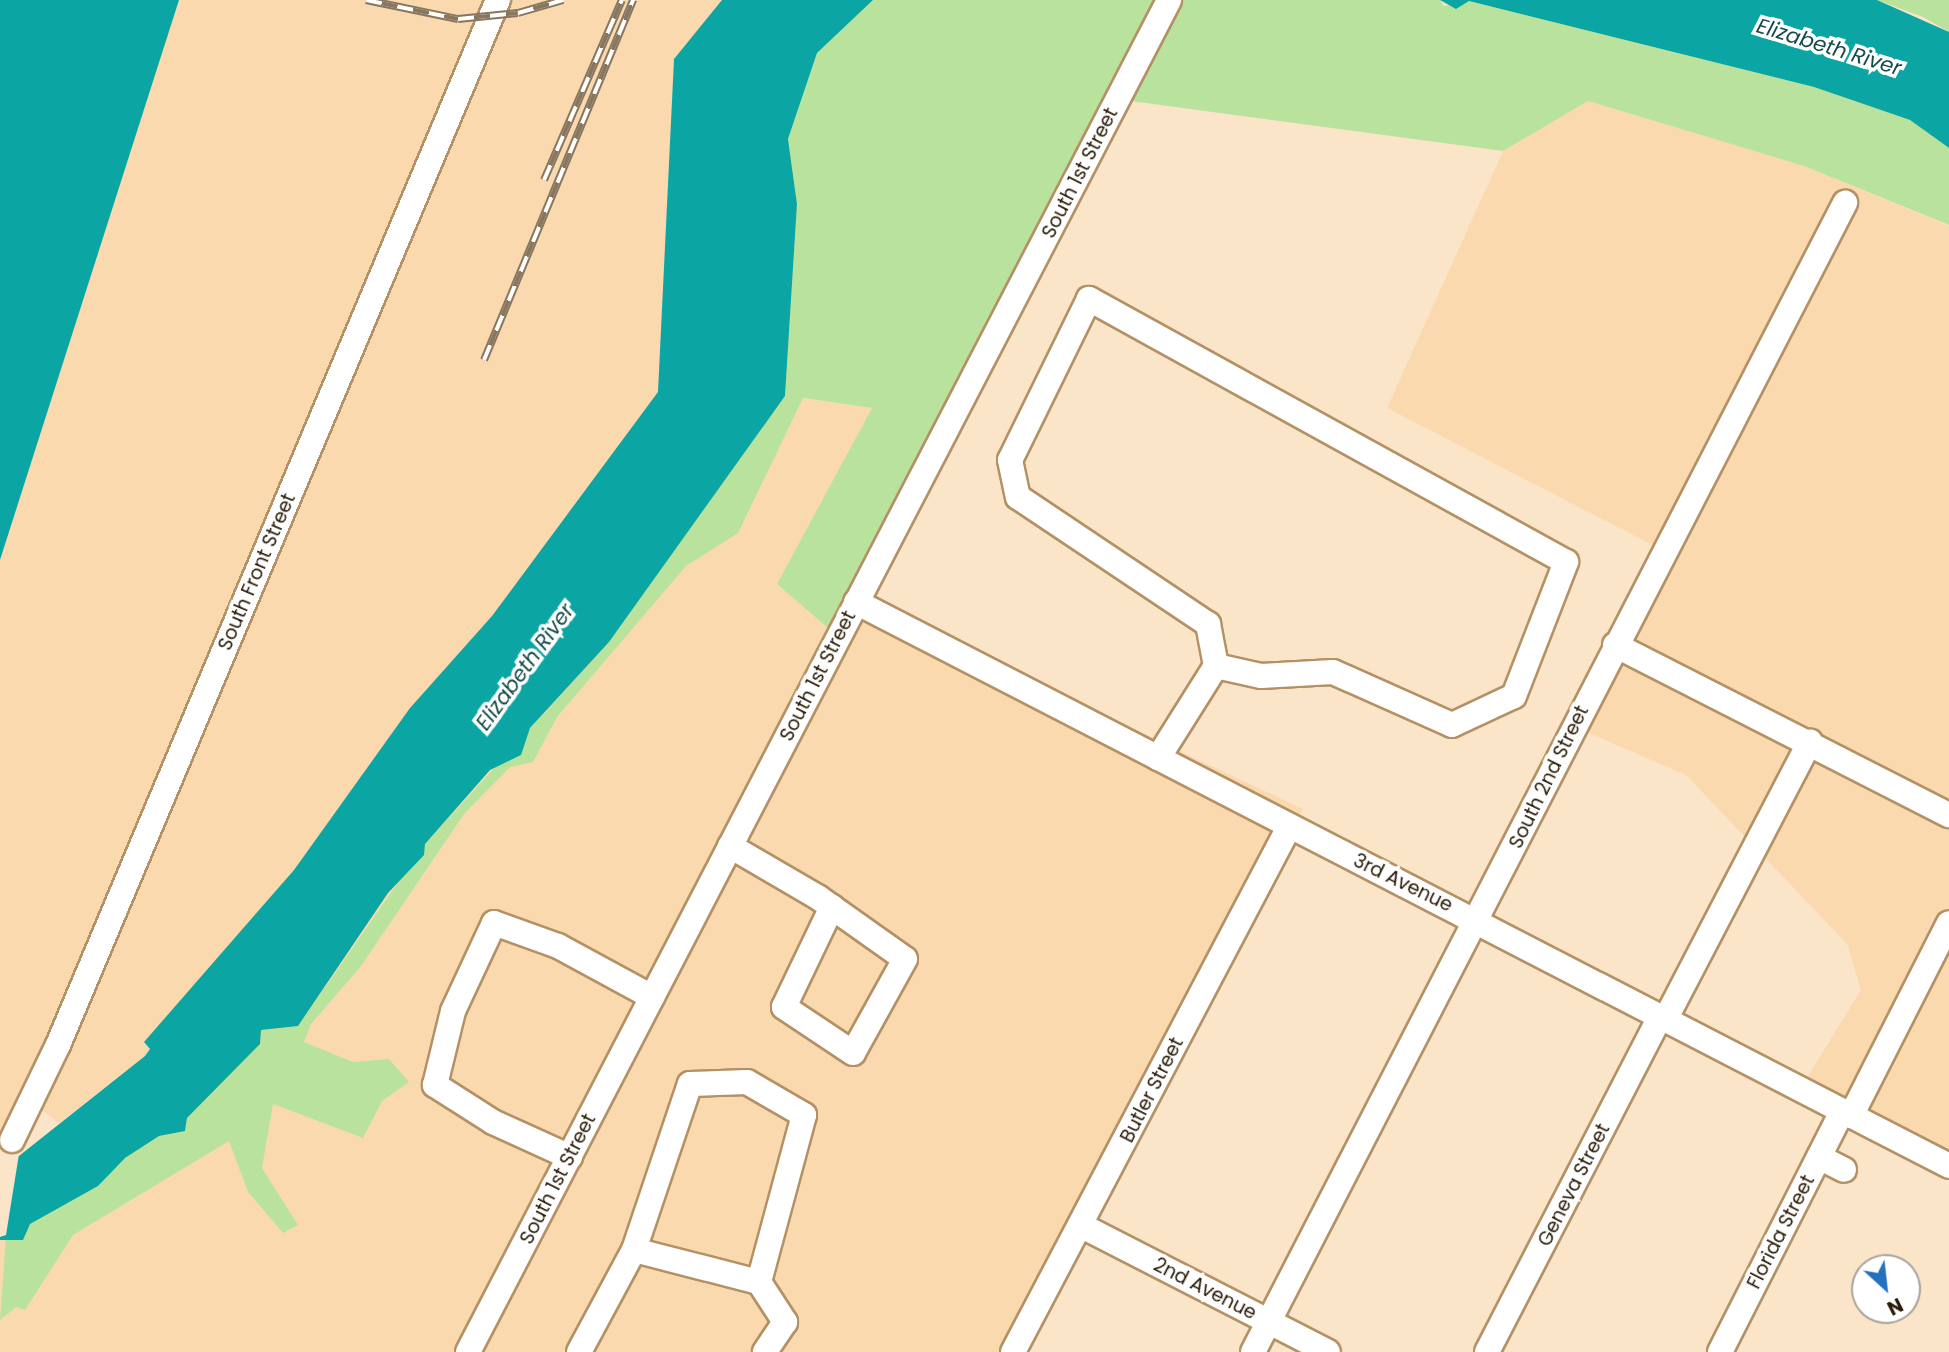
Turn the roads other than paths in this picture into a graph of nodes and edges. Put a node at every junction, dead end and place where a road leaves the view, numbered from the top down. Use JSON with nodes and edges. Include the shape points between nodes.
{"nodes":[{"id":1,"x":498,"y":0,"type":"edge"},
{"id":2,"x":1169,"y":0,"type":"edge"},
{"id":3,"x":1845,"y":202,"type":"dead end"},
{"id":4,"x":856,"y":602,"type":"junction"},
{"id":5,"x":1615,"y":645,"type":"junction"},
{"id":6,"x":1216,"y":666,"type":"junction"},
{"id":7,"x":1810,"y":741,"type":"junction"},
{"id":8,"x":1157,"y":758,"type":"junction"},
{"id":9,"x":1949,"y":815,"type":"edge"},
{"id":10,"x":1289,"y":827,"type":"junction"},
{"id":11,"x":730,"y":846,"type":"junction"},
{"id":12,"x":832,"y":907,"type":"junction"},
{"id":13,"x":1478,"y":920,"type":"junction"},
{"id":14,"x":1949,"y":923,"type":"edge"},
{"id":15,"x":652,"y":997,"type":"junction"},
{"id":16,"x":1663,"y":1019,"type":"junction"},
{"id":17,"x":1847,"y":1114,"type":"junction"},
{"id":18,"x":12,"y":1140,"type":"dead end"},
{"id":19,"x":570,"y":1157,"type":"junction"},
{"id":20,"x":1819,"y":1157,"type":"junction"},
{"id":21,"x":1949,"y":1167,"type":"edge"},
{"id":22,"x":1844,"y":1170,"type":"dead end"},
{"id":23,"x":1082,"y":1226,"type":"junction"},
{"id":24,"x":634,"y":1250,"type":"junction"},
{"id":25,"x":759,"y":1282,"type":"junction"},
{"id":26,"x":1269,"y":1322,"type":"junction"},
{"id":27,"x":468,"y":1352,"type":"edge"},
{"id":28,"x":579,"y":1352,"type":"edge"},
{"id":29,"x":765,"y":1352,"type":"edge"},
{"id":30,"x":1013,"y":1352,"type":"edge"},
{"id":31,"x":1253,"y":1352,"type":"edge"},
{"id":32,"x":1328,"y":1352,"type":"edge"},
{"id":33,"x":1487,"y":1352,"type":"edge"},
{"id":34,"x":1720,"y":1352,"type":"edge"}],
"edges":[{"from":1,"to":18,"type":"street","name":"South Front Street","via":[[58,1045]]},
{"from":2,"to":4,"type":"street","name":"South 1st Street"},
{"from":3,"to":5,"type":"street","name":"South 2nd Street"},
{"from":4,"to":8,"type":"street","name":"3rd Avenue"},
{"from":4,"to":11,"type":"street","name":"South 1st Street"},
{"from":5,"to":7,"type":"street"},
{"from":5,"to":13,"type":"street","name":"South 2nd Street"},
{"from":6,"to":6,"type":"street","via":[[1261,676],[1333,672],[1452,725],[1514,696],[1566,562],[1089,299],[1010,460],[1017,497],[1208,624]]},
{"from":6,"to":8,"type":"street"},
{"from":7,"to":9,"type":"street"},
{"from":7,"to":16,"type":"street","name":"Geneva Street"},
{"from":8,"to":10,"type":"street","name":"3rd Avenue"},
{"from":10,"to":13,"type":"street","name":"3rd Avenue"},
{"from":10,"to":23,"type":"street","name":"Butler Street"},
{"from":11,"to":12,"type":"street"},
{"from":11,"to":15,"type":"street","name":"South 1st Street"},
{"from":12,"to":12,"type":"street","via":[[784,1007],[853,1053],[905,959]]},
{"from":13,"to":16,"type":"street","name":"3rd Avenue"},
{"from":13,"to":26,"type":"street","name":"South 2nd Street"},
{"from":14,"to":17,"type":"street","name":"Florida Street"},
{"from":15,"to":19,"type":"street","name":"South 1st Street"},
{"from":15,"to":19,"type":"street","via":[[558,946],[494,923],[453,1011],[435,1085],[493,1122]]},
{"from":16,"to":17,"type":"street","name":"3rd Avenue"},
{"from":16,"to":33,"type":"street","name":"Geneva Street"},
{"from":17,"to":20,"type":"street","name":"Florida Street"},
{"from":17,"to":21,"type":"street","name":"3rd Avenue"},
{"from":19,"to":27,"type":"street","name":"South 1st Street"},
{"from":20,"to":22,"type":"street"},
{"from":20,"to":34,"type":"street","name":"Florida Street"},
{"from":23,"to":26,"type":"street","name":"2nd Avenue"},
{"from":23,"to":30,"type":"street","name":"Butler Street"},
{"from":24,"to":25,"type":"street"},
{"from":24,"to":25,"type":"street","via":[[690,1084],[747,1082],[804,1115]]},
{"from":24,"to":28,"type":"street"},
{"from":25,"to":29,"type":"street","via":[[785,1322]]},
{"from":26,"to":31,"type":"street","name":"South 2nd Street"},
{"from":26,"to":32,"type":"street","name":"2nd Avenue"}]}
